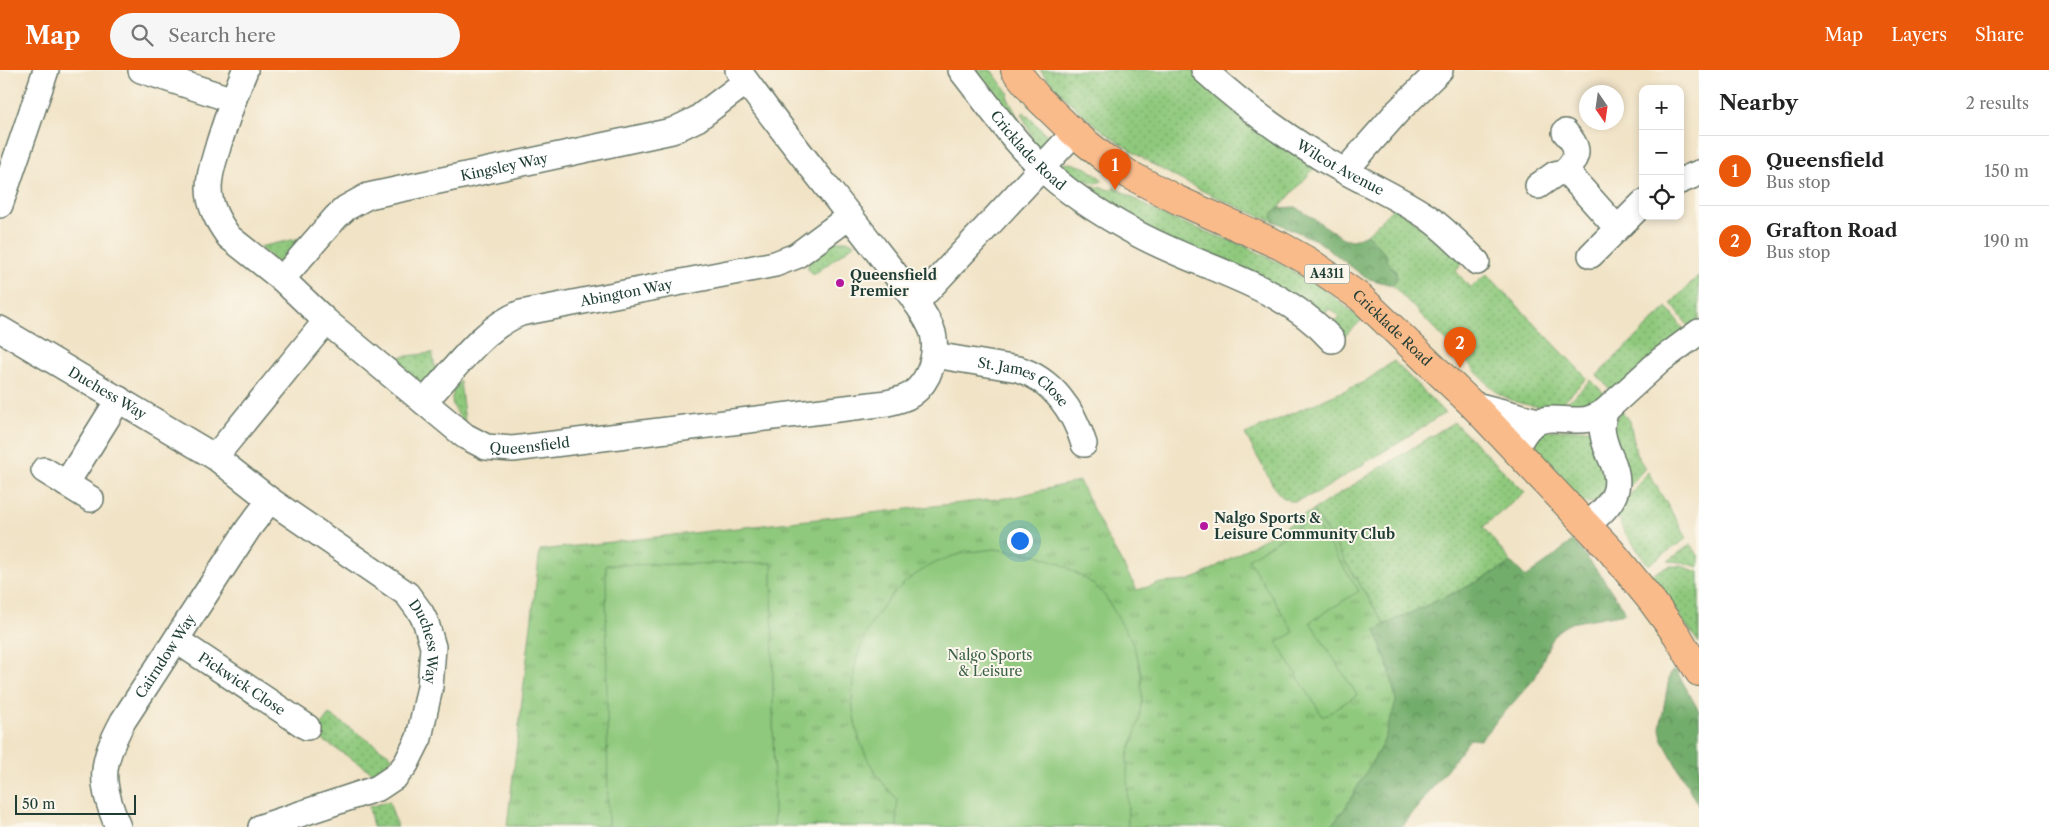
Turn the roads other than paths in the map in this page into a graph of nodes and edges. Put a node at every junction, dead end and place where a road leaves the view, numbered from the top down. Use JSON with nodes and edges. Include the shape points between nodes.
{"nodes":[{"id":1,"x":141,"y":70,"type":"edge"},
{"id":2,"x":244,"y":70,"type":"edge"},
{"id":3,"x":962,"y":70,"type":"edge"},
{"id":4,"x":1015,"y":70,"type":"edge"},
{"id":5,"x":1204,"y":70,"type":"edge"},
{"id":6,"x":1440,"y":70,"type":"edge"},
{"id":7,"x":38,"y":72,"type":"edge"},
{"id":8,"x":742,"y":76,"type":"edge"},
{"id":9,"x":233,"y":100,"type":"junction"},
{"id":10,"x":1564,"y":132,"type":"dead end"},
{"id":11,"x":1074,"y":133,"type":"junction"},
{"id":12,"x":1041,"y":168,"type":"junction"},
{"id":13,"x":1345,"y":171,"type":"junction"},
{"id":14,"x":1566,"y":171,"type":"junction"},
{"id":15,"x":1699,"y":172,"type":"edge"},
{"id":16,"x":1684,"y":179,"type":"edge"},
{"id":17,"x":1538,"y":186,"type":"dead end"},
{"id":18,"x":0,"y":205,"type":"edge"},
{"id":19,"x":1639,"y":207,"type":"edge"},
{"id":20,"x":850,"y":216,"type":"junction"},
{"id":21,"x":1617,"y":228,"type":"junction"},
{"id":22,"x":1591,"y":255,"type":"dead end"},
{"id":23,"x":1477,"y":262,"type":"dead end"},
{"id":24,"x":282,"y":279,"type":"junction"},
{"id":25,"x":916,"y":303,"type":"junction"},
{"id":26,"x":326,"y":321,"type":"junction"},
{"id":27,"x":1328,"y":327,"type":"dead end"},
{"id":28,"x":0,"y":329,"type":"edge"},
{"id":29,"x":1699,"y":332,"type":"edge"},
{"id":30,"x":934,"y":356,"type":"junction"},
{"id":31,"x":119,"y":399,"type":"junction"},
{"id":32,"x":424,"y":402,"type":"junction"},
{"id":33,"x":1472,"y":404,"type":"junction"},
{"id":34,"x":1605,"y":411,"type":"junction"},
{"id":35,"x":1538,"y":421,"type":"junction"},
{"id":36,"x":1084,"y":444,"type":"dead end"},
{"id":37,"x":1516,"y":448,"type":"junction"},
{"id":38,"x":215,"y":457,"type":"junction"},
{"id":39,"x":44,"y":470,"type":"dead end"},
{"id":40,"x":66,"y":484,"type":"junction"},
{"id":41,"x":91,"y":499,"type":"dead end"},
{"id":42,"x":270,"y":500,"type":"junction"},
{"id":43,"x":1587,"y":525,"type":"junction"},
{"id":44,"x":176,"y":640,"type":"junction"},
{"id":45,"x":1699,"y":672,"type":"edge"},
{"id":46,"x":307,"y":727,"type":"dead end"},
{"id":47,"x":118,"y":827,"type":"edge"},
{"id":48,"x":261,"y":827,"type":"edge"}],
"edges":[{"from":1,"to":9,"type":"street"},
{"from":2,"to":9,"type":"street","name":"Queensfield"},
{"from":3,"to":12,"type":"street","name":"Cricklade Road"},
{"from":4,"to":11,"type":"main road","name":"Cricklade Road","number":"A4311"},
{"from":5,"to":13,"type":"street","name":"Wilcot Avenue","via":[[1263,118]]},
{"from":6,"to":13,"type":"street","via":[[1392,117]]},
{"from":7,"to":18,"type":"street"},
{"from":8,"to":20,"type":"street","name":"Queensfield"},
{"from":8,"to":24,"type":"street","name":"Kingsley Way","via":[[697,119],[672,131],[368,196],[336,217]]},
{"from":9,"to":24,"type":"street","name":"Queensfield","via":[[210,171],[213,209],[229,237]]},
{"from":10,"to":14,"type":"street","via":[[1576,150],[1576,156]]},
{"from":11,"to":12,"type":"street"},
{"from":11,"to":33,"type":"main road","name":"Cricklade Road","number":"A4311","via":[[1106,159],[1152,188],[1281,246],[1341,283],[1377,312]]},
{"from":12,"to":25,"type":"street"},
{"from":12,"to":27,"type":"street","name":"Cricklade Road","via":[[1095,209],[1134,232],[1265,290]]},
{"from":13,"to":23,"type":"street","name":"Wilcot Avenue","via":[[1427,217]]},
{"from":14,"to":17,"type":"street","via":[[1555,174]]},
{"from":14,"to":21,"type":"street"},
{"from":15,"to":16,"type":"street"},
{"from":19,"to":21,"type":"street"},
{"from":20,"to":25,"type":"street","name":"Queensfield"},
{"from":20,"to":32,"type":"street","name":"Abington Way","via":[[796,256],[775,264],[508,317],[491,329]]},
{"from":21,"to":22,"type":"street"},
{"from":24,"to":26,"type":"street","name":"Queensfield"},
{"from":25,"to":30,"type":"street","name":"Queensfield","via":[[932,332]]},
{"from":26,"to":32,"type":"street","name":"Queensfield"},
{"from":26,"to":38,"type":"street"},
{"from":28,"to":31,"type":"street","name":"Duchess Way"},
{"from":29,"to":34,"type":"street","via":[[1657,364]]},
{"from":30,"to":32,"type":"street","name":"Queensfield","via":[[922,384],[901,400],[514,450],[476,443]]},
{"from":30,"to":36,"type":"street","name":"St. James Close","via":[[1018,369],[1036,376],[1060,398]]},
{"from":31,"to":38,"type":"street","name":"Duchess Way"},
{"from":31,"to":40,"type":"street"},
{"from":33,"to":35,"type":"street"},
{"from":33,"to":37,"type":"main road","name":"Cricklade Road","number":"A4311"},
{"from":34,"to":35,"type":"street","via":[[1582,420]]},
{"from":34,"to":43,"type":"street","via":[[1604,439],[1618,484],[1606,507]]},
{"from":35,"to":37,"type":"street","via":[[1527,430]]},
{"from":37,"to":43,"type":"main road","name":"Cricklade Road","number":"A4311"},
{"from":38,"to":42,"type":"street","name":"Duchess Way"},
{"from":39,"to":40,"type":"street"},
{"from":40,"to":41,"type":"street"},
{"from":42,"to":44,"type":"street","name":"Cairndow Way"},
{"from":42,"to":48,"type":"street","name":"Duchess Way","via":[[407,594],[426,624],[433,647],[433,663],[419,738],[396,776],[378,788]]},
{"from":43,"to":45,"type":"main road","name":"Cricklade Road","number":"A4311","via":[[1636,580],[1677,635]]},
{"from":44,"to":46,"type":"street","name":"Pickwick Close"},
{"from":44,"to":47,"type":"street","name":"Cairndow Way","via":[[123,721],[107,755],[104,781]]}]}
